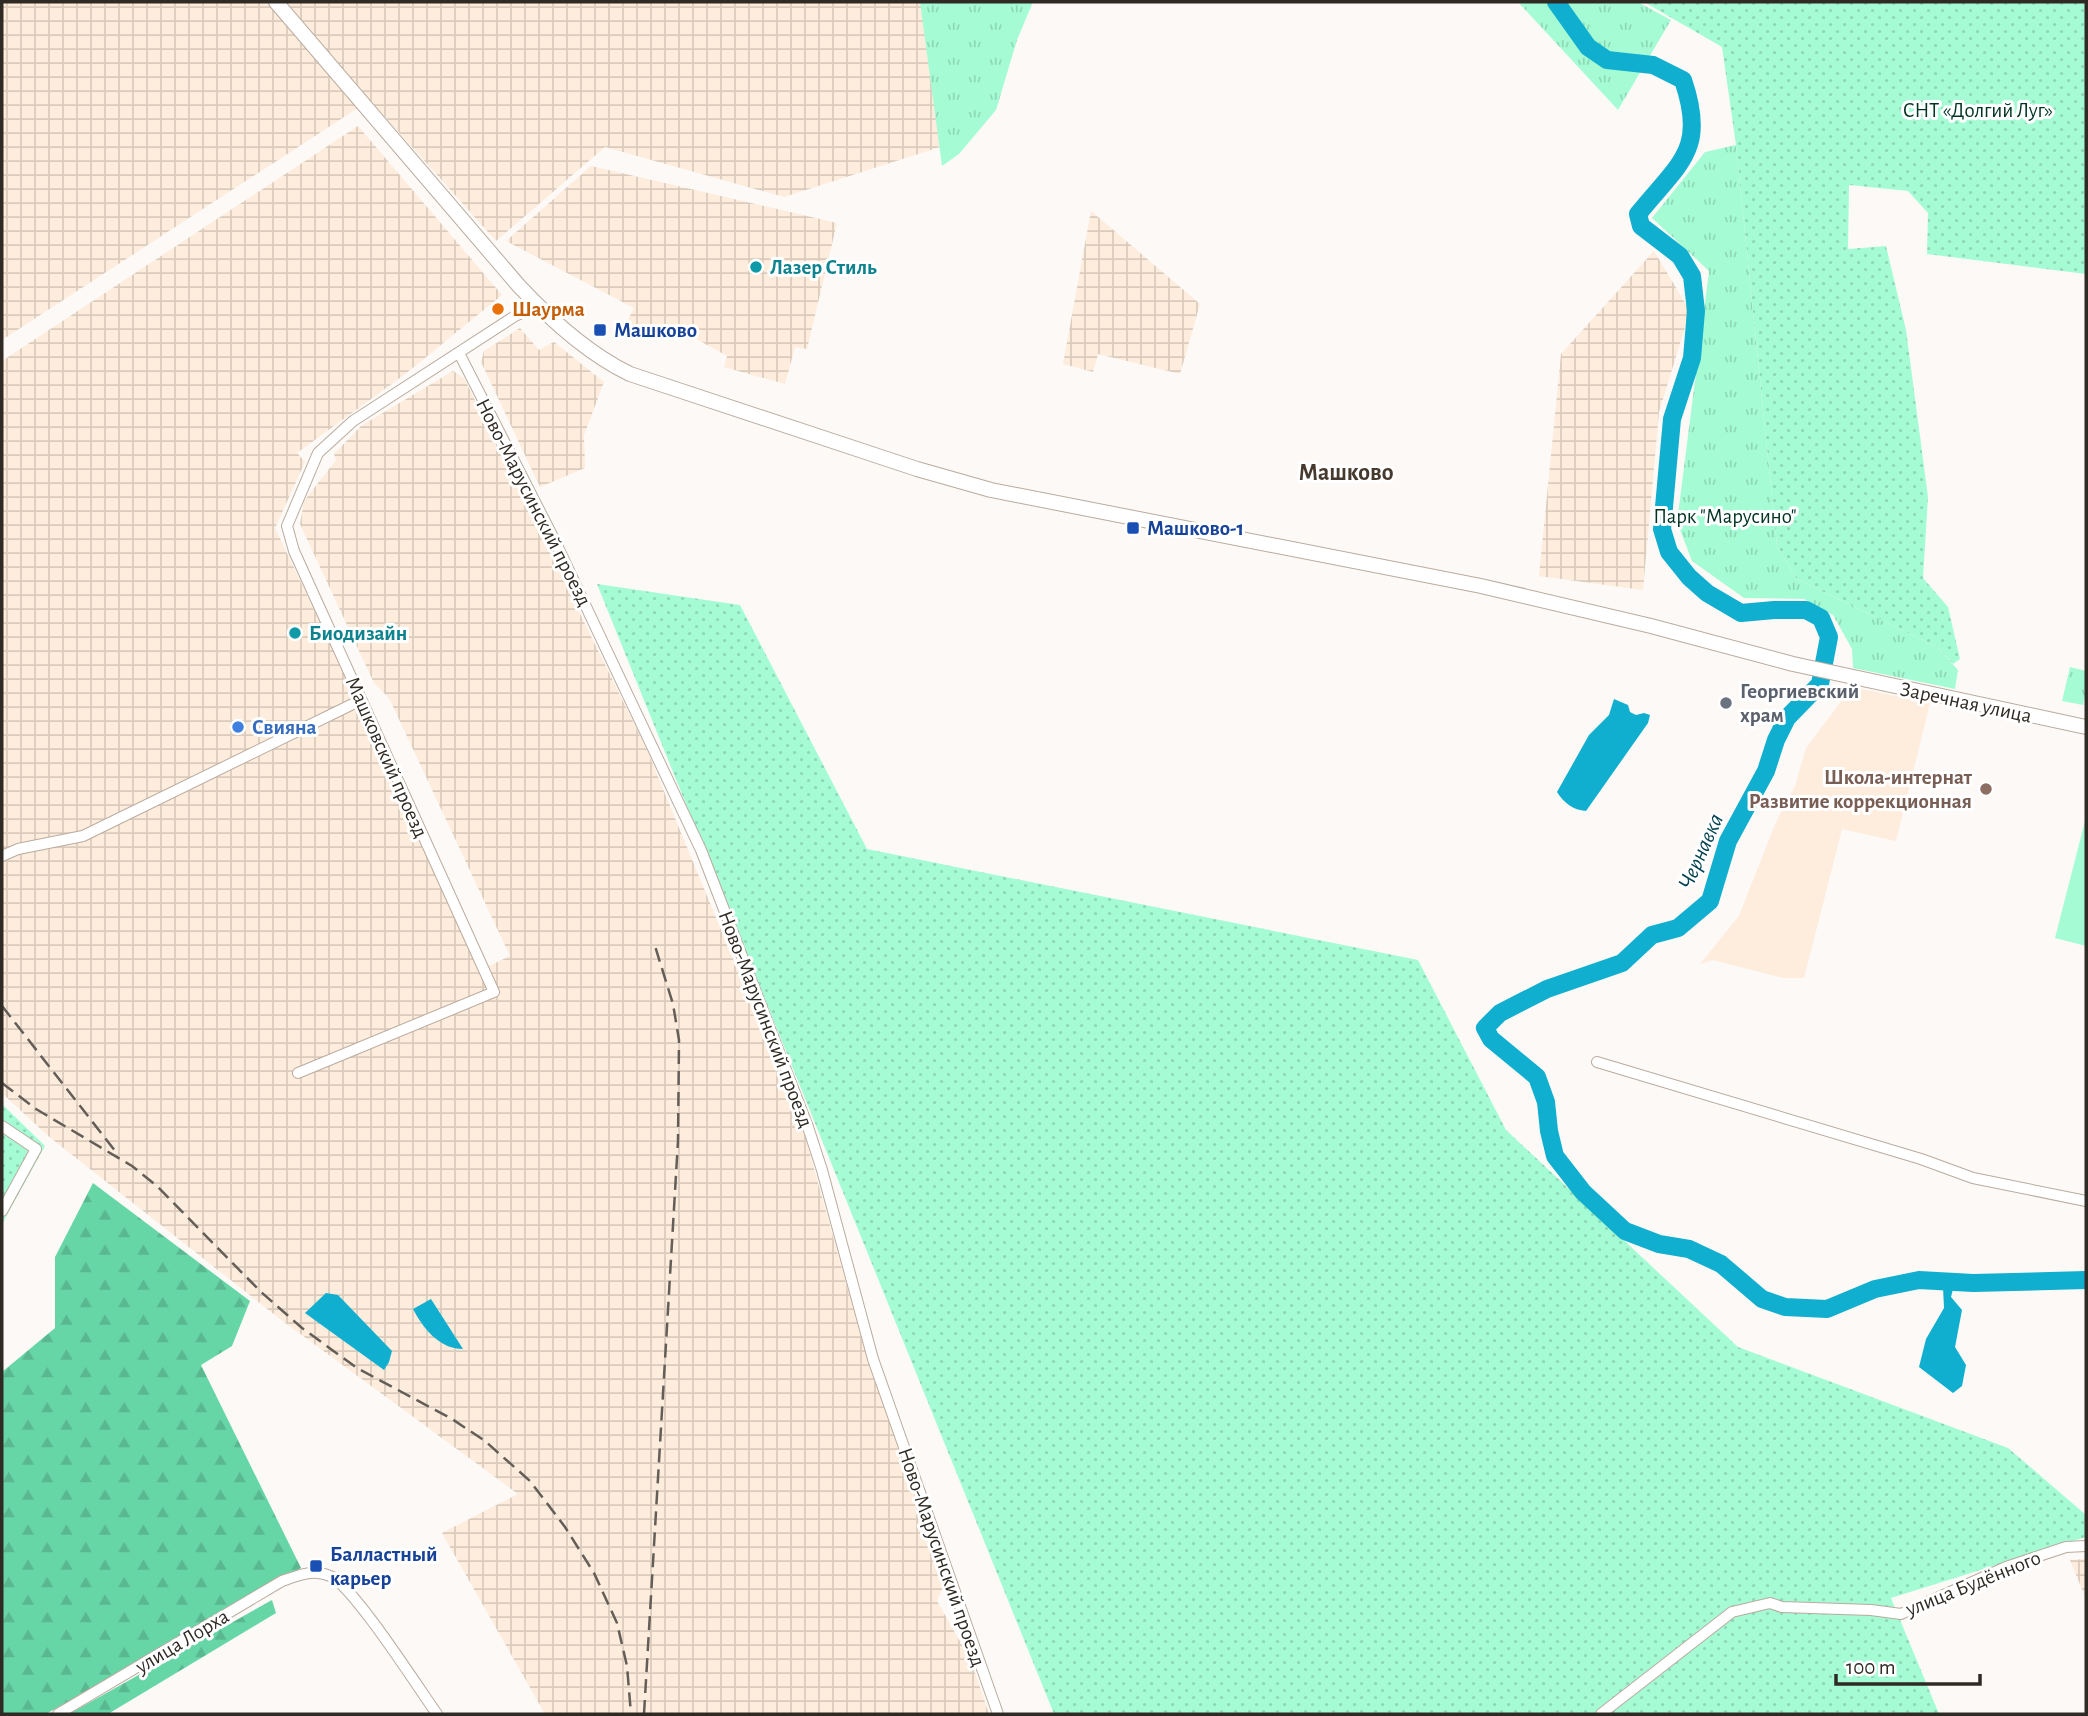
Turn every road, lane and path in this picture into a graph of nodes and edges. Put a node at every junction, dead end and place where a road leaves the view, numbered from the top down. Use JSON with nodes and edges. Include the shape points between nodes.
{"nodes":[{"id":1,"x":276,"y":2,"type":"edge"},
{"id":2,"x":537,"y":306,"type":"junction"},
{"id":3,"x":459,"y":353,"type":"junction"},
{"id":4,"x":361,"y":700,"type":"junction"},
{"id":5,"x":2086,"y":727,"type":"edge"},
{"id":6,"x":2,"y":856,"type":"edge"},
{"id":7,"x":1597,"y":1062,"type":"dead end"},
{"id":8,"x":298,"y":1073,"type":"dead end"},
{"id":9,"x":2,"y":1126,"type":"edge"},
{"id":10,"x":2086,"y":1201,"type":"edge"},
{"id":11,"x":2,"y":1211,"type":"edge"},
{"id":12,"x":2086,"y":1546,"type":"edge"},
{"id":13,"x":58,"y":1714,"type":"edge"},
{"id":14,"x":437,"y":1714,"type":"edge"},
{"id":15,"x":998,"y":1714,"type":"edge"},
{"id":16,"x":1601,"y":1714,"type":"edge"}],
"edges":[{"from":1,"to":2,"type":"street","name":"Заречная улица"},
{"from":2,"to":3,"type":"street","name":"Машковский проезд"},
{"from":2,"to":5,"type":"street","name":"Заречная улица","via":[[630,374],[953,480],[1507,592],[1793,664]]},
{"from":3,"to":4,"type":"street","name":"Машковский проезд","via":[[353,421],[318,453],[287,526]]},
{"from":3,"to":15,"type":"street","name":"Ново-Марусинский проезд","via":[[555,541],[701,850],[808,1127],[873,1359]]},
{"from":4,"to":6,"type":"street","via":[[83,836]]},
{"from":4,"to":8,"type":"street","name":"Машковский проезд","via":[[494,992]]},
{"from":7,"to":10,"type":"street","via":[[1973,1178]]},
{"from":9,"to":11,"type":"street","via":[[36,1149]]},
{"from":12,"to":16,"type":"street","name":"улица Будённого","via":[[2066,1547],[2006,1567],[1901,1614],[1770,1603],[1732,1612]]},
{"from":13,"to":14,"type":"street","name":"улица Лорха","via":[[282,1581],[307,1572],[331,1576],[356,1600]]}]}
